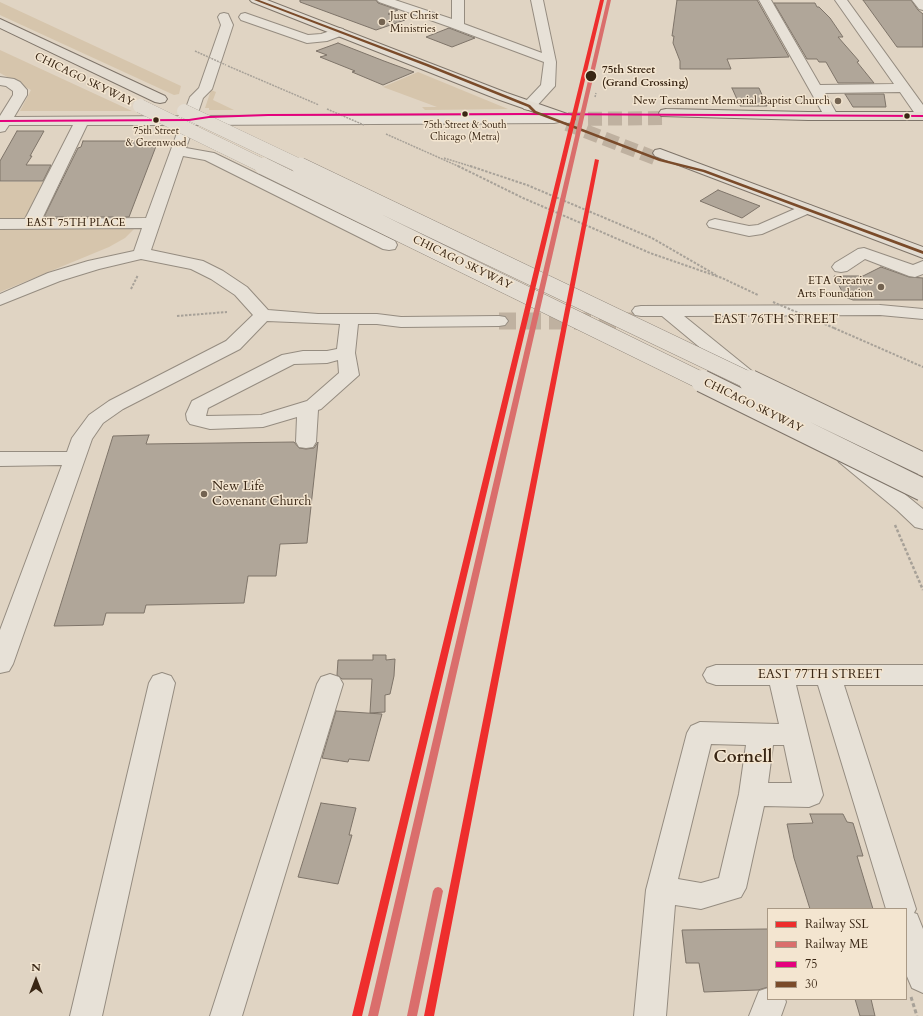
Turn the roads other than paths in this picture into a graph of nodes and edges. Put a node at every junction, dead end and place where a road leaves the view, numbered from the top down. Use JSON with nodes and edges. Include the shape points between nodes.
{"nodes":[{"id":1,"x":256,"y":0,"type":"edge"},
{"id":2,"x":383,"y":0,"type":"edge"},
{"id":3,"x":458,"y":0,"type":"edge"},
{"id":4,"x":537,"y":0,"type":"edge"},
{"id":5,"x":765,"y":0,"type":"edge"},
{"id":6,"x":842,"y":0,"type":"edge"},
{"id":7,"x":918,"y":0,"type":"edge"},
{"id":8,"x":923,"y":6,"type":"edge"},
{"id":9,"x":245,"y":17,"type":"dead end"},
{"id":10,"x":0,"y":23,"type":"edge"},
{"id":11,"x":458,"y":26,"type":"junction"},
{"id":12,"x":339,"y":32,"type":"junction"},
{"id":13,"x":549,"y":60,"type":"junction"},
{"id":14,"x":0,"y":81,"type":"edge"},
{"id":15,"x":904,"y":88,"type":"junction"},
{"id":16,"x":815,"y":89,"type":"junction"},
{"id":17,"x":197,"y":97,"type":"junction"},
{"id":18,"x":133,"y":103,"type":"dead end"},
{"id":19,"x":534,"y":110,"type":"junction"},
{"id":20,"x":923,"y":115,"type":"edge"},
{"id":21,"x":666,"y":116,"type":"tunnel mouth"},
{"id":22,"x":831,"y":116,"type":"junction"},
{"id":23,"x":562,"y":118,"type":"joint"},
{"id":24,"x":189,"y":120,"type":"junction"},
{"id":25,"x":1,"y":124,"type":"edge"},
{"id":26,"x":79,"y":127,"type":"junction"},
{"id":27,"x":152,"y":134,"type":"dead end"},
{"id":28,"x":178,"y":151,"type":"junction"},
{"id":29,"x":660,"y":157,"type":"tunnel mouth"},
{"id":30,"x":806,"y":209,"type":"junction"},
{"id":31,"x":152,"y":223,"type":"junction"},
{"id":32,"x":0,"y":224,"type":"edge"},
{"id":33,"x":31,"y":224,"type":"junction"},
{"id":34,"x":715,"y":224,"type":"dead end"},
{"id":35,"x":389,"y":244,"type":"dead end"},
{"id":36,"x":923,"y":253,"type":"edge"},
{"id":37,"x":141,"y":254,"type":"junction"},
{"id":38,"x":923,"y":266,"type":"edge"},
{"id":39,"x":841,"y":267,"type":"dead end"},
{"id":40,"x":0,"y":300,"type":"edge"},
{"id":41,"x":918,"y":314,"type":"edge"},
{"id":42,"x":263,"y":315,"type":"junction"},
{"id":43,"x":501,"y":316,"type":"tunnel mouth"},
{"id":44,"x":640,"y":316,"type":"tunnel mouth"},
{"id":45,"x":673,"y":316,"type":"junction"},
{"id":46,"x":350,"y":319,"type":"junction"},
{"id":47,"x":346,"y":353,"type":"junction"},
{"id":48,"x":308,"y":407,"type":"junction"},
{"id":49,"x":306,"y":442,"type":"dead end"},
{"id":50,"x":74,"y":458,"type":"junction"},
{"id":51,"x":0,"y":459,"type":"edge"},
{"id":52,"x":923,"y":464,"type":"edge"},
{"id":53,"x":923,"y":490,"type":"edge"},
{"id":54,"x":923,"y":522,"type":"edge"},
{"id":55,"x":0,"y":664,"type":"edge"},
{"id":56,"x":923,"y":674,"type":"edge"},
{"id":57,"x":716,"y":675,"type":"dead end"},
{"id":58,"x":781,"y":675,"type":"junction"},
{"id":59,"x":828,"y":675,"type":"junction"},
{"id":60,"x":162,"y":683,"type":"dead end"},
{"id":61,"x":330,"y":684,"type":"dead end"},
{"id":62,"x":761,"y":734,"type":"junction"},
{"id":63,"x":795,"y":735,"type":"junction"},
{"id":64,"x":753,"y":794,"type":"junction"},
{"id":65,"x":661,"y":890,"type":"junction"},
{"id":66,"x":901,"y":908,"type":"edge"},
{"id":67,"x":907,"y":927,"type":"edge"},
{"id":68,"x":923,"y":978,"type":"edge"},
{"id":69,"x":86,"y":1016,"type":"edge"},
{"id":70,"x":226,"y":1016,"type":"edge"},
{"id":71,"x":650,"y":1016,"type":"edge"}],
"edges":[{"from":1,"to":12,"type":"main road"},
{"from":2,"to":11,"type":"street"},
{"from":3,"to":11,"type":"street"},
{"from":4,"to":13,"type":"street"},
{"from":5,"to":16,"type":"street"},
{"from":6,"to":15,"type":"street"},
{"from":7,"to":8,"type":"street"},
{"from":9,"to":12,"type":"street","via":[[307,39],[323,38]]},
{"from":10,"to":52,"type":"main road","name":"CHICAGO SKYWAY","bridge":true},
{"from":11,"to":13,"type":"street"},
{"from":12,"to":19,"type":"main road"},
{"from":13,"to":19,"type":"street","via":[[548,86]]},
{"from":14,"to":25,"type":"street","via":[[9,82],[20,90],[20,95]]},
{"from":15,"to":16,"type":"street"},
{"from":15,"to":20,"type":"street"},
{"from":16,"to":22,"type":"street"},
{"from":17,"to":17,"type":"street","via":[[205,89],[227,25],[226,11],[216,25],[192,88]]},
{"from":17,"to":24,"type":"street"},
{"from":18,"to":53,"type":"main road","name":"CHICAGO SKYWAY","bridge":true},
{"from":19,"to":23,"type":"main road"},
{"from":19,"to":24,"type":"street","via":[[209,117]]},
{"from":20,"to":22,"type":"main road"},
{"from":21,"to":22,"type":"main road"},
{"from":23,"to":24,"type":"street"},
{"from":24,"to":26,"type":"street"},
{"from":24,"to":28,"type":"street"},
{"from":25,"to":26,"type":"street"},
{"from":26,"to":27,"type":"street"},
{"from":26,"to":33,"type":"street"},
{"from":28,"to":31,"type":"street"},
{"from":28,"to":35,"type":"street","via":[[209,156]]},
{"from":29,"to":30,"type":"main road"},
{"from":30,"to":34,"type":"street","via":[[756,230],[749,231]]},
{"from":30,"to":36,"type":"main road"},
{"from":31,"to":33,"type":"street","name":"EAST 75TH PLACE"},
{"from":31,"to":37,"type":"street"},
{"from":32,"to":33,"type":"street","name":"EAST 75TH PLACE"},
{"from":37,"to":40,"type":"street","via":[[54,277]]},
{"from":37,"to":42,"type":"street","via":[[197,265],[241,291]]},
{"from":38,"to":39,"type":"street","via":[[915,272],[864,253]]},
{"from":41,"to":45,"type":"street","name":"EAST 76TH STREET","via":[[887,320]]},
{"from":42,"to":46,"type":"street"},
{"from":42,"to":50,"type":"street","via":[[232,345],[116,405],[96,419],[82,438]]},
{"from":43,"to":46,"type":"street","via":[[401,322]]},
{"from":44,"to":45,"type":"street","name":"EAST 76TH STREET"},
{"from":45,"to":54,"type":"street"},
{"from":46,"to":47,"type":"street"},
{"from":47,"to":48,"type":"street","via":[[349,375],[314,406]]},
{"from":47,"to":48,"type":"street","via":[[289,359],[199,406],[196,414],[198,420],[210,424],[263,421]]},
{"from":48,"to":49,"type":"street"},
{"from":50,"to":51,"type":"street"},
{"from":50,"to":55,"type":"street"},
{"from":56,"to":59,"type":"street","name":"EAST 77TH STREET"},
{"from":57,"to":58,"type":"street","name":"EAST 77TH STREET"},
{"from":58,"to":59,"type":"street","name":"EAST 77TH STREET"},
{"from":58,"to":63,"type":"street"},
{"from":59,"to":66,"type":"street"},
{"from":60,"to":69,"type":"street"},
{"from":61,"to":70,"type":"street"},
{"from":62,"to":63,"type":"street"},
{"from":62,"to":64,"type":"street"},
{"from":62,"to":65,"type":"street","via":[[700,733]]},
{"from":63,"to":64,"type":"street","via":[[809,795]]},
{"from":64,"to":65,"type":"street","via":[[731,888],[701,896]]},
{"from":65,"to":71,"type":"street"},
{"from":67,"to":68,"type":"street"}]}
